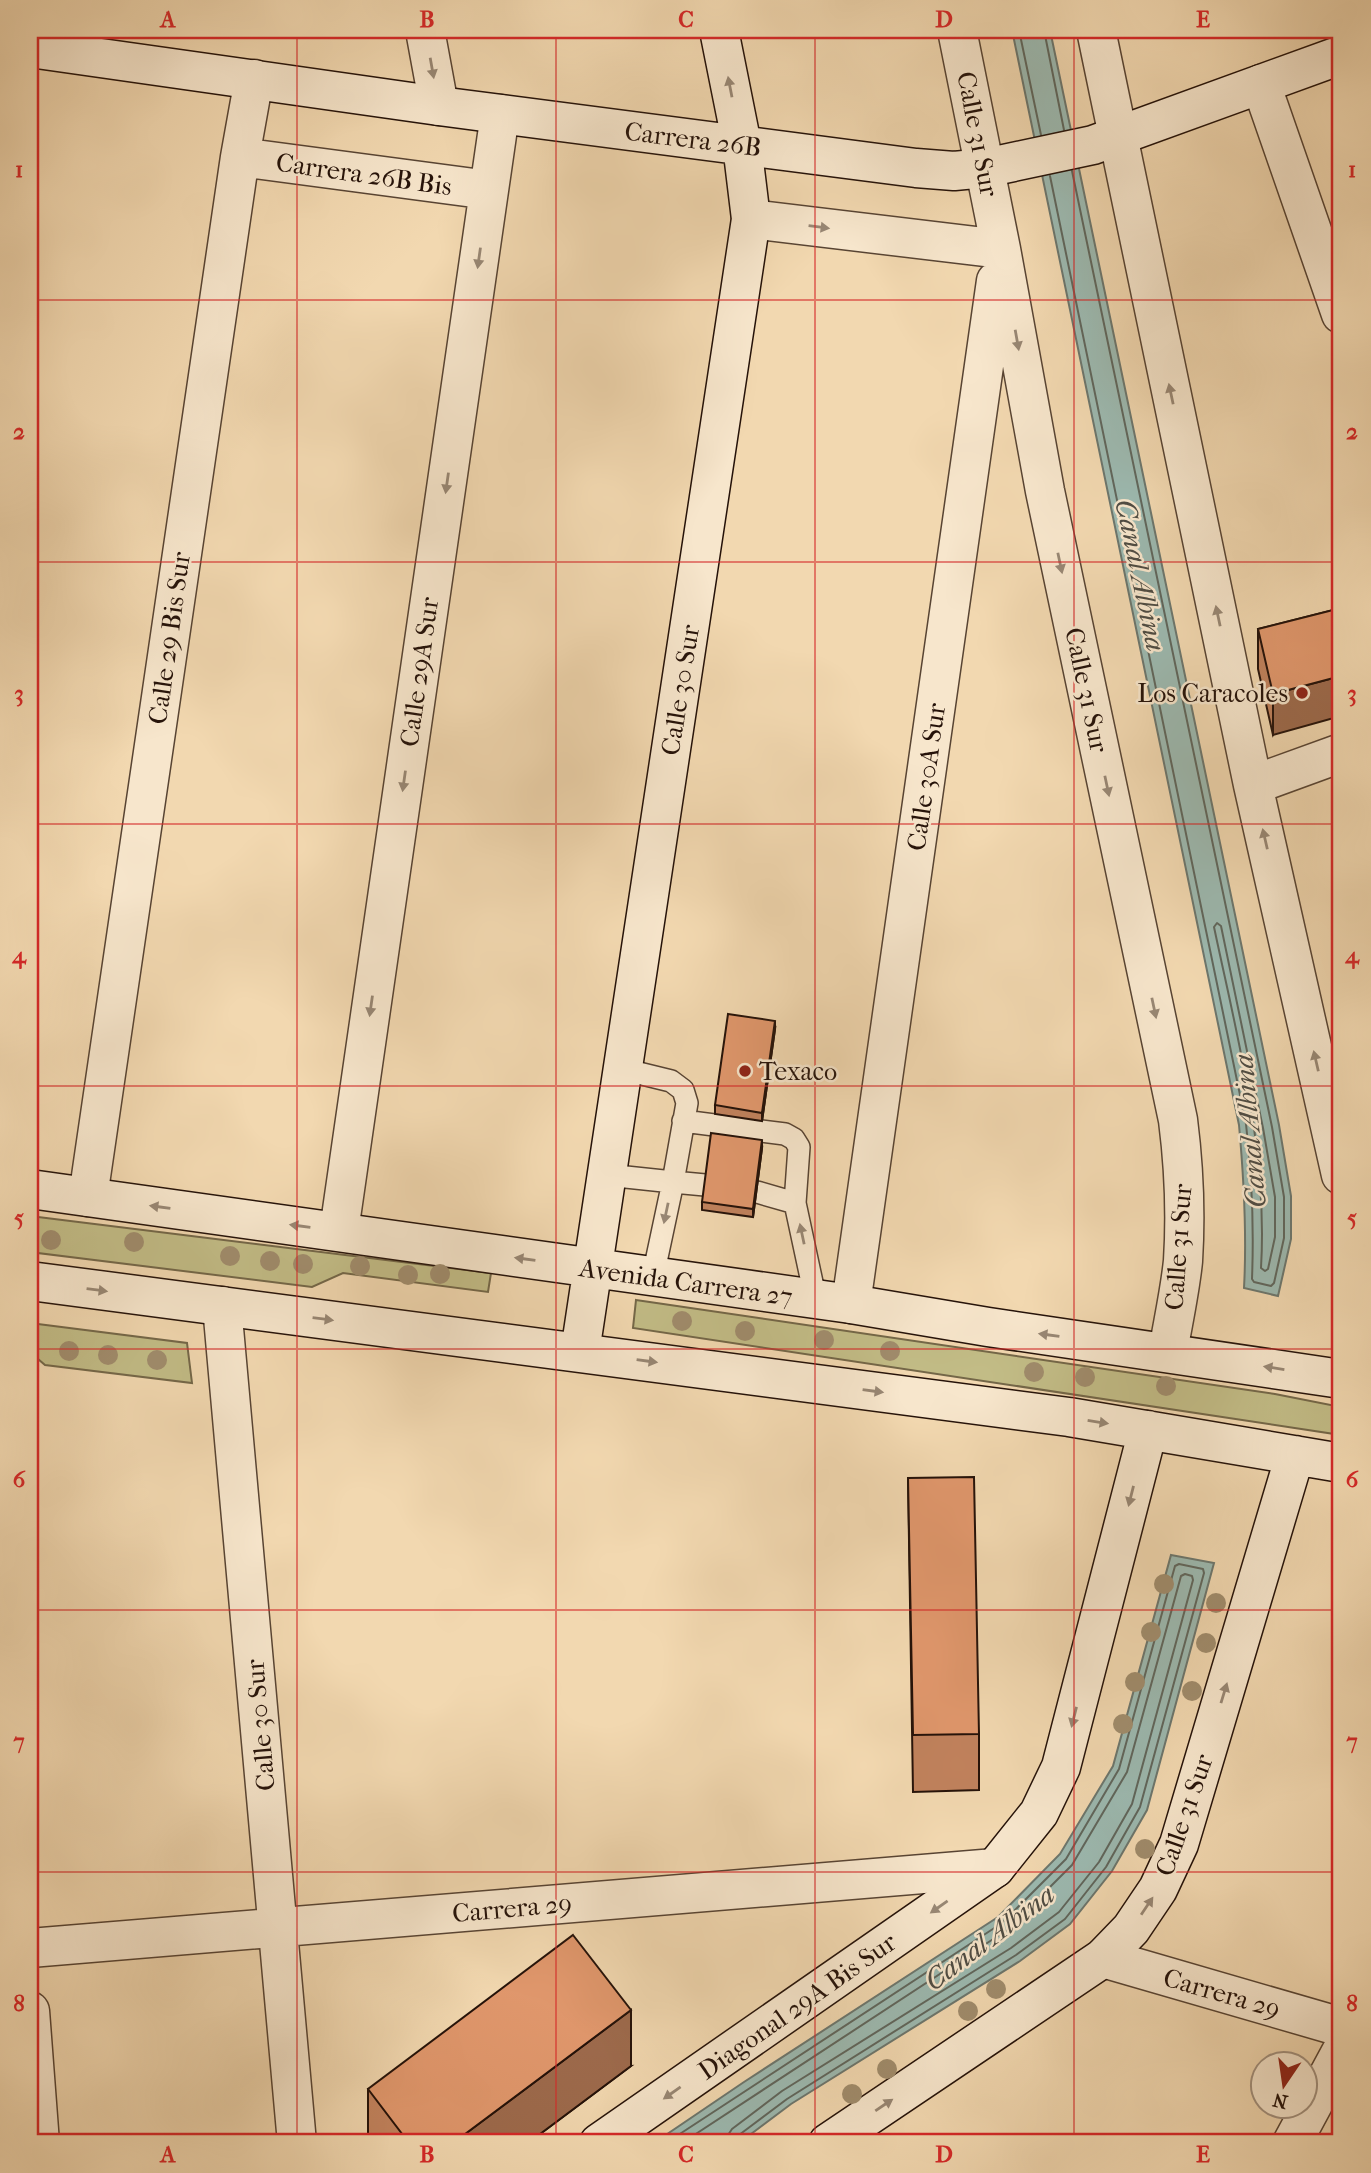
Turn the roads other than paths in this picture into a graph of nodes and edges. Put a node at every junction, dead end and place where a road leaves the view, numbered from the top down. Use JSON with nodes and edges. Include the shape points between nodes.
{"nodes":[{"id":1,"x":425,"y":30,"type":"edge"},
{"id":2,"x":719,"y":30,"type":"edge"},
{"id":3,"x":957,"y":30,"type":"edge"},
{"id":4,"x":1096,"y":30,"type":"edge"},
{"id":5,"x":30,"y":48,"type":"edge"},
{"id":6,"x":1341,"y":55,"type":"edge"},
{"id":7,"x":254,"y":79,"type":"junction"},
{"id":8,"x":1261,"y":84,"type":"junction"},
{"id":9,"x":439,"y":106,"type":"junction"},
{"id":10,"x":500,"y":114,"type":"junction"},
{"id":11,"x":1105,"y":141,"type":"junction"},
{"id":12,"x":742,"y":145,"type":"junction"},
{"id":13,"x":240,"y":157,"type":"junction"},
{"id":14,"x":985,"y":168,"type":"junction"},
{"id":15,"x":489,"y":190,"type":"junction"},
{"id":16,"x":751,"y":219,"type":"junction"},
{"id":17,"x":1001,"y":248,"type":"junction"},
{"id":18,"x":1341,"y":314,"type":"edge"},
{"id":19,"x":1341,"y":754,"type":"edge"},
{"id":20,"x":1253,"y":785,"type":"junction"},
{"id":21,"x":622,"y":1069,"type":"junction"},
{"id":22,"x":683,"y":1121,"type":"junction"},
{"id":23,"x":607,"y":1175,"type":"junction"},
{"id":24,"x":1341,"y":1175,"type":"edge"},
{"id":25,"x":673,"y":1182,"type":"junction"},
{"id":26,"x":705,"y":1185,"type":"edge"},
{"id":27,"x":30,"y":1189,"type":"edge"},
{"id":28,"x":757,"y":1192,"type":"edge"},
{"id":29,"x":88,"y":1197,"type":"junction"},
{"id":30,"x":795,"y":1203,"type":"junction"},
{"id":31,"x":339,"y":1231,"type":"junction"},
{"id":32,"x":592,"y":1268,"type":"junction"},
{"id":33,"x":653,"y":1276,"type":"junction"},
{"id":34,"x":30,"y":1281,"type":"edge"},
{"id":35,"x":834,"y":1303,"type":"junction"},
{"id":36,"x":222,"y":1306,"type":"junction"},
{"id":37,"x":580,"y":1352,"type":"junction"},
{"id":38,"x":1168,"y":1352,"type":"junction"},
{"id":39,"x":1341,"y":1379,"type":"edge"},
{"id":40,"x":1148,"y":1430,"type":"junction"},
{"id":41,"x":1295,"y":1455,"type":"junction"},
{"id":42,"x":1341,"y":1463,"type":"edge"},
{"id":43,"x":995,"y":1868,"type":"junction"},
{"id":44,"x":278,"y":1927,"type":"junction"},
{"id":45,"x":30,"y":1948,"type":"edge"},
{"id":46,"x":1103,"y":1958,"type":"junction"},
{"id":47,"x":30,"y":2011,"type":"edge"},
{"id":48,"x":1341,"y":2027,"type":"edge"},
{"id":49,"x":1341,"y":2052,"type":"edge"},
{"id":50,"x":40,"y":2143,"type":"edge"},
{"id":51,"x":297,"y":2143,"type":"edge"},
{"id":52,"x":599,"y":2143,"type":"edge"},
{"id":53,"x":828,"y":2143,"type":"edge"},
{"id":54,"x":1292,"y":2143,"type":"edge"}],
"edges":[{"from":1,"to":9,"type":"street","one_way":true},
{"from":12,"to":2,"type":"street","name":"Calle 30 Sur","one_way":true},
{"from":3,"to":14,"type":"street","name":"Calle 31 Sur"},
{"from":4,"to":11,"type":"street"},
{"from":5,"to":7,"type":"street","name":"Carrera 26B"},
{"from":6,"to":8,"type":"street","name":"Carrera 26B"},
{"from":7,"to":9,"type":"street","name":"Carrera 26B"},
{"from":7,"to":13,"type":"street","name":"Calle 29 Bis Sur"},
{"from":8,"to":11,"type":"street","name":"Carrera 26B"},
{"from":8,"to":18,"type":"street"},
{"from":9,"to":10,"type":"street","name":"Carrera 26B"},
{"from":10,"to":12,"type":"street","name":"Carrera 26B"},
{"from":10,"to":15,"type":"street","name":"Calle 29A Sur"},
{"from":11,"to":14,"type":"street","name":"Carrera 26B"},
{"from":20,"to":11,"type":"street","one_way":true},
{"from":12,"to":14,"type":"street","name":"Carrera 26B","via":[[916,168]]},
{"from":12,"to":16,"type":"street","name":"Calle 30 Sur"},
{"from":13,"to":15,"type":"street","name":"Carrera 26B Bis"},
{"from":13,"to":29,"type":"street","name":"Calle 29 Bis Sur"},
{"from":14,"to":17,"type":"street","name":"Calle 31 Sur"},
{"from":15,"to":31,"type":"street","name":"Calle 29A Sur","one_way":true},
{"from":16,"to":17,"type":"street","one_way":true},
{"from":16,"to":21,"type":"street","name":"Calle 30 Sur"},
{"from":17,"to":35,"type":"street","name":"Calle 30A Sur"},
{"from":17,"to":38,"type":"street","name":"Calle 31 Sur","one_way":true,"via":[[1045,491],[1178,1120],[1185,1196],[1182,1262]]},
{"from":19,"to":20,"type":"street"},
{"from":24,"to":20,"type":"street","one_way":true},
{"from":21,"to":22,"type":"lane","via":[[671,1081],[683,1090],[687,1103]]},
{"from":21,"to":23,"type":"street","name":"Calle 30 Sur"},
{"from":22,"to":25,"type":"lane"},
{"from":22,"to":30,"type":"lane","via":[[794,1139],[799,1147]]},
{"from":23,"to":25,"type":"lane"},
{"from":23,"to":32,"type":"street","name":"Calle 30 Sur"},
{"from":25,"to":26,"type":"lane"},
{"from":25,"to":33,"type":"lane","one_way":true},
{"from":27,"to":29,"type":"street","name":"Avenida Carrera 27"},
{"from":28,"to":30,"type":"lane"},
{"from":31,"to":29,"type":"street","name":"Avenida Carrera 27","one_way":true},
{"from":35,"to":30,"type":"lane","one_way":true},
{"from":32,"to":31,"type":"street","name":"Avenida Carrera 27","one_way":true},
{"from":32,"to":33,"type":"street","name":"Avenida Carrera 27"},
{"from":32,"to":37,"type":"street","name":"Calle 30 Sur"},
{"from":33,"to":35,"type":"street","name":"Avenida Carrera 27"},
{"from":34,"to":36,"type":"street","one_way":true},
{"from":38,"to":35,"type":"street","name":"Avenida Carrera 27","one_way":true},
{"from":36,"to":37,"type":"street","one_way":true},
{"from":36,"to":44,"type":"street","name":"Calle 30 Sur"},
{"from":37,"to":40,"type":"street","one_way":true},
{"from":39,"to":38,"type":"street","name":"Avenida Carrera 27","one_way":true},
{"from":40,"to":41,"type":"street"},
{"from":40,"to":43,"type":"street","one_way":true,"via":[[1061,1767],[1039,1814]]},
{"from":41,"to":42,"type":"street"},
{"from":46,"to":41,"type":"street","name":"Calle 31 Sur","one_way":true,"via":[[1131,1929],[1158,1889],[1179,1844]]},
{"from":43,"to":44,"type":"street","name":"Carrera 29"},
{"from":43,"to":52,"type":"street","name":"Diagonal 29A Bis Sur","one_way":true},
{"from":44,"to":45,"type":"street","name":"Carrera 29"},
{"from":44,"to":51,"type":"street","name":"Calle 30 Sur"},
{"from":46,"to":48,"type":"street","name":"Carrera 29"},
{"from":53,"to":46,"type":"street","one_way":true},
{"from":47,"to":50,"type":"street"},
{"from":49,"to":54,"type":"street"}]}
